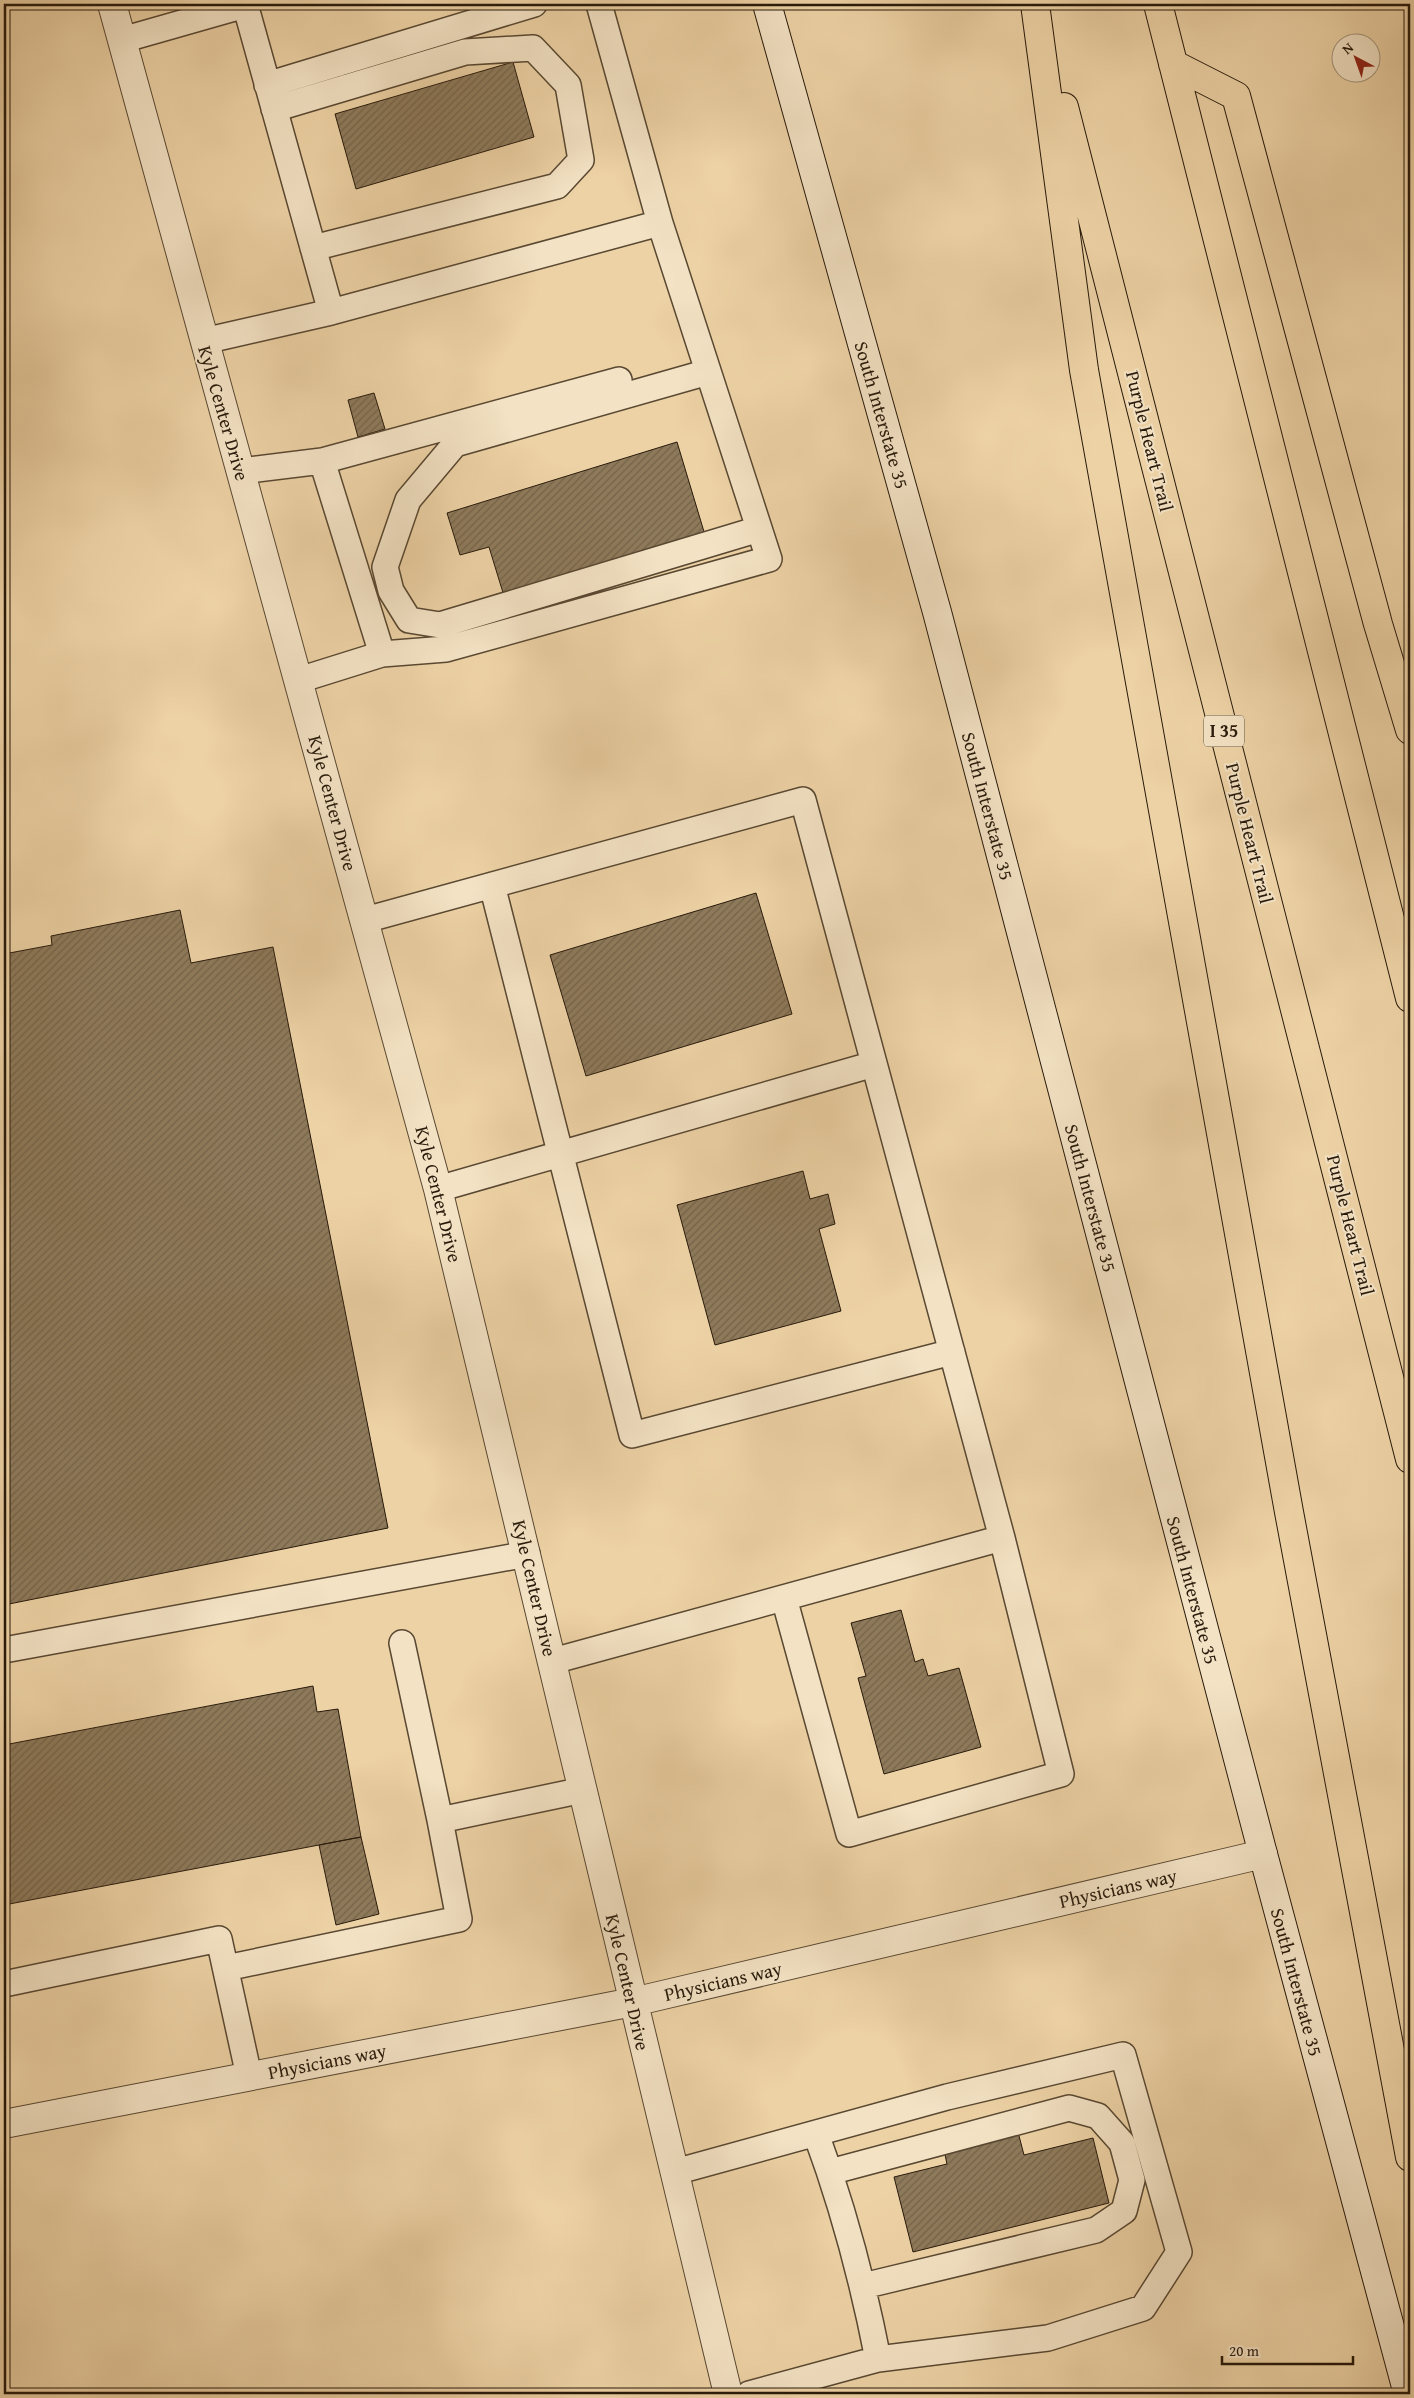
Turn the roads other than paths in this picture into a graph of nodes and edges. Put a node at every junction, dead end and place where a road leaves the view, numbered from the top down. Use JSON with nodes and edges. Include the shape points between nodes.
{"nodes":[{"id":1,"x":112,"y":4,"type":"edge"},
{"id":2,"x":245,"y":4,"type":"edge"},
{"id":3,"x":534,"y":4,"type":"edge"},
{"id":4,"x":599,"y":4,"type":"edge"},
{"id":5,"x":767,"y":4,"type":"edge"},
{"id":6,"x":1036,"y":4,"type":"edge"},
{"id":7,"x":1158,"y":4,"type":"edge"},
{"id":8,"x":122,"y":40,"type":"junction"},
{"id":9,"x":1173,"y":64,"type":"junction"},
{"id":10,"x":267,"y":85,"type":"junction"},
{"id":11,"x":274,"y":109,"type":"junction"},
{"id":12,"x":660,"y":223,"type":"junction"},
{"id":13,"x":313,"y":248,"type":"junction"},
{"id":14,"x":331,"y":312,"type":"junction"},
{"id":15,"x":204,"y":341,"type":"junction"},
{"id":16,"x":706,"y":365,"type":"junction"},
{"id":17,"x":322,"y":460,"type":"junction"},
{"id":18,"x":241,"y":471,"type":"junction"},
{"id":19,"x":759,"y":529,"type":"junction"},
{"id":20,"x":382,"y":654,"type":"junction"},
{"id":21,"x":299,"y":680,"type":"junction"},
{"id":22,"x":1410,"y":730,"type":"edge"},
{"id":23,"x":492,"y":885,"type":"junction"},
{"id":24,"x":365,"y":920,"type":"junction"},
{"id":25,"x":1410,"y":998,"type":"edge"},
{"id":26,"x":874,"y":1064,"type":"junction"},
{"id":27,"x":560,"y":1154,"type":"junction"},
{"id":28,"x":438,"y":1189,"type":"junction"},
{"id":29,"x":952,"y":1352,"type":"junction"},
{"id":30,"x":1410,"y":1459,"type":"edge"},
{"id":31,"x":1002,"y":1538,"type":"junction"},
{"id":32,"x":527,"y":1554,"type":"junction"},
{"id":33,"x":784,"y":1598,"type":"junction"},
{"id":34,"x":402,"y":1644,"type":"dead end"},
{"id":35,"x":4,"y":1650,"type":"edge"},
{"id":36,"x":553,"y":1661,"type":"junction"},
{"id":37,"x":583,"y":1790,"type":"junction"},
{"id":38,"x":440,"y":1820,"type":"junction"},
{"id":39,"x":1263,"y":1854,"type":"junction"},
{"id":40,"x":226,"y":1968,"type":"junction"},
{"id":41,"x":4,"y":1984,"type":"edge"},
{"id":42,"x":633,"y":2002,"type":"junction"},
{"id":43,"x":249,"y":2076,"type":"junction"},
{"id":44,"x":4,"y":2124,"type":"edge"},
{"id":45,"x":816,"y":2134,"type":"junction"},
{"id":46,"x":1410,"y":2157,"type":"edge"},
{"id":47,"x":674,"y":2172,"type":"junction"},
{"id":48,"x":830,"y":2172,"type":"junction"},
{"id":49,"x":863,"y":2286,"type":"junction"},
{"id":50,"x":878,"y":2359,"type":"junction"},
{"id":51,"x":728,"y":2394,"type":"edge"},
{"id":52,"x":749,"y":2394,"type":"edge"},
{"id":53,"x":1408,"y":2394,"type":"edge"}],
"edges":[{"from":1,"to":8,"type":"street","name":"Kyle Center Drive"},
{"from":2,"to":8,"type":"lane"},
{"from":2,"to":10,"type":"lane"},
{"from":3,"to":10,"type":"lane"},
{"from":4,"to":12,"type":"lane"},
{"from":5,"to":39,"type":"street","name":"South Interstate 35","via":[[937,612]]},
{"from":6,"to":30,"type":"highway","name":"Purple Heart Trail","number":"I 35"},
{"from":6,"to":46,"type":"highway","via":[[1084,370],[1286,1493]]},
{"from":7,"to":9,"type":"highway"},
{"from":8,"to":15,"type":"street","name":"Kyle Center Drive"},
{"from":9,"to":22,"type":"highway","via":[[1236,96],[1378,624]]},
{"from":9,"to":25,"type":"highway"},
{"from":10,"to":11,"type":"lane"},
{"from":11,"to":13,"type":"lane"},
{"from":11,"to":13,"type":"lane","via":[[465,52],[533,48],[568,85],[581,160],[557,186]]},
{"from":12,"to":14,"type":"lane"},
{"from":12,"to":16,"type":"lane"},
{"from":13,"to":14,"type":"lane"},
{"from":14,"to":15,"type":"lane"},
{"from":15,"to":18,"type":"street","name":"Kyle Center Drive"},
{"from":16,"to":17,"type":"lane"},
{"from":16,"to":19,"type":"lane"},
{"from":16,"to":19,"type":"lane","via":[[455,444],[408,500],[385,567],[390,591],[409,620],[440,625]]},
{"from":17,"to":18,"type":"lane"},
{"from":17,"to":20,"type":"lane"},
{"from":18,"to":21,"type":"street","name":"Kyle Center Drive"},
{"from":19,"to":20,"type":"lane","via":[[769,559],[446,649]]},
{"from":20,"to":21,"type":"lane"},
{"from":21,"to":24,"type":"street","name":"Kyle Center Drive"},
{"from":23,"to":24,"type":"lane"},
{"from":23,"to":26,"type":"lane","via":[[803,800]]},
{"from":23,"to":27,"type":"lane"},
{"from":24,"to":28,"type":"street","name":"Kyle Center Drive"},
{"from":26,"to":27,"type":"lane"},
{"from":26,"to":29,"type":"lane"},
{"from":27,"to":28,"type":"lane"},
{"from":27,"to":29,"type":"lane","via":[[632,1435]]},
{"from":28,"to":32,"type":"street","name":"Kyle Center Drive"},
{"from":29,"to":31,"type":"lane"},
{"from":31,"to":33,"type":"lane"},
{"from":31,"to":33,"type":"lane","via":[[1061,1774],[849,1834]]},
{"from":32,"to":35,"type":"lane"},
{"from":32,"to":36,"type":"street","name":"Kyle Center Drive"},
{"from":33,"to":36,"type":"lane"},
{"from":34,"to":38,"type":"lane"},
{"from":36,"to":37,"type":"street","name":"Kyle Center Drive"},
{"from":37,"to":38,"type":"lane"},
{"from":37,"to":42,"type":"street","name":"Kyle Center Drive"},
{"from":38,"to":40,"type":"lane","via":[[459,1919]]},
{"from":39,"to":42,"type":"street","name":"Physicians way"},
{"from":39,"to":53,"type":"street","name":"South Interstate 35"},
{"from":40,"to":41,"type":"lane","via":[[219,1939]]},
{"from":40,"to":43,"type":"lane"},
{"from":42,"to":43,"type":"street","name":"Physicians way"},
{"from":42,"to":47,"type":"street","name":"Kyle Center Drive"},
{"from":43,"to":44,"type":"street","name":"Physicians way"},
{"from":45,"to":47,"type":"lane"},
{"from":45,"to":48,"type":"lane"},
{"from":45,"to":50,"type":"lane","via":[[946,2097],[1123,2055],[1179,2252],[1143,2308],[1048,2338]]},
{"from":47,"to":51,"type":"street","name":"Kyle Center Drive"},
{"from":48,"to":49,"type":"lane"},
{"from":48,"to":49,"type":"lane","via":[[1069,2108],[1098,2116],[1122,2143],[1132,2180],[1124,2211],[1096,2230]]},
{"from":49,"to":50,"type":"lane"},
{"from":50,"to":52,"type":"lane"}]}
